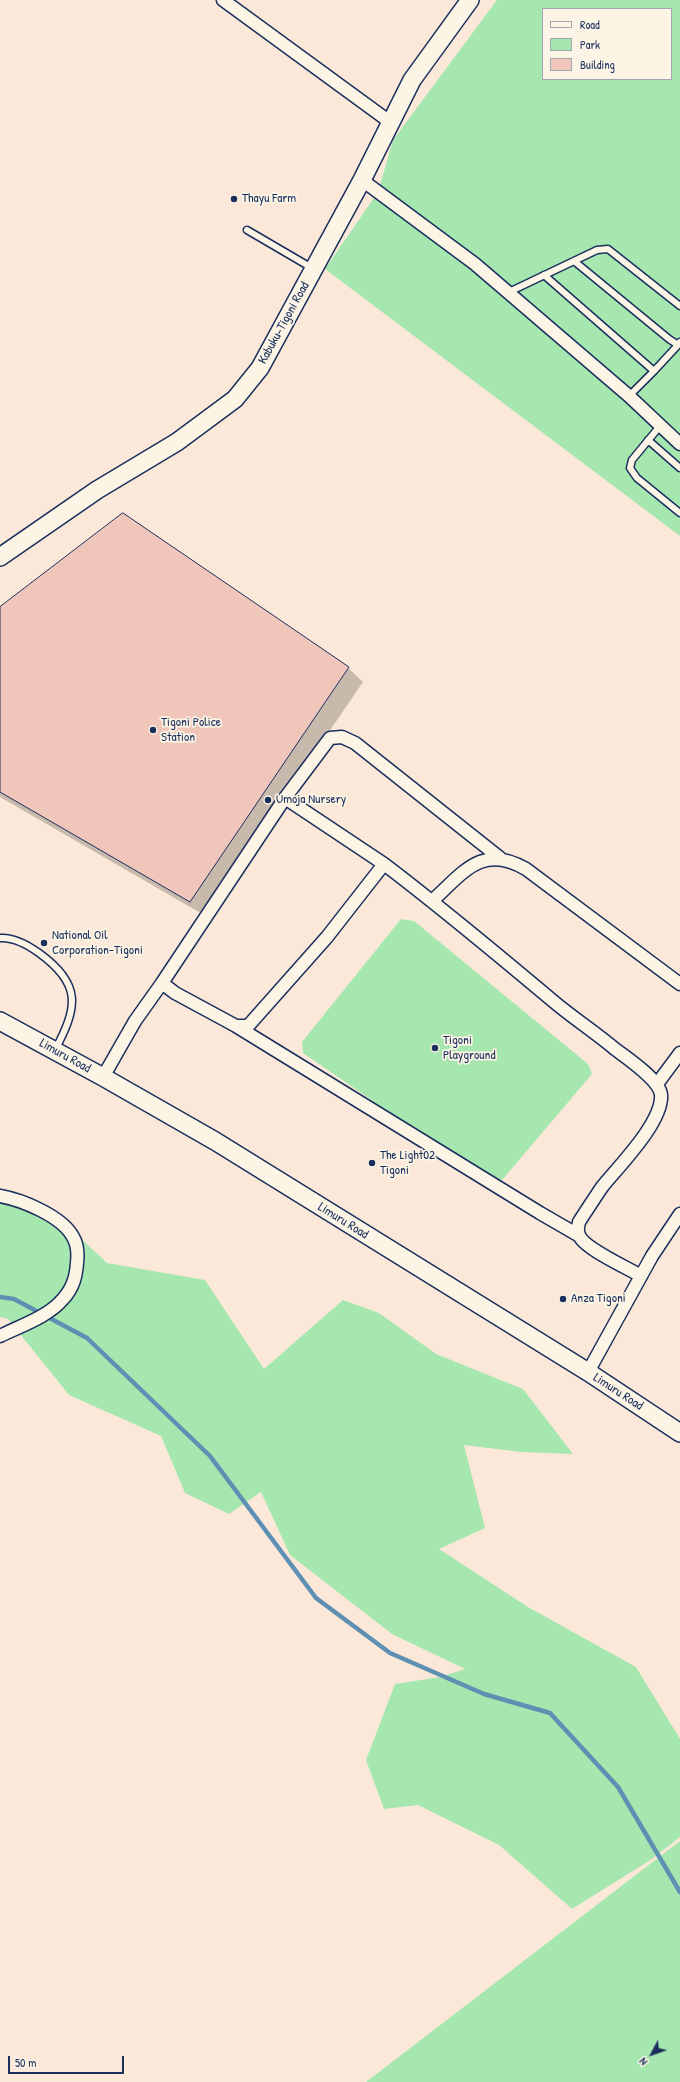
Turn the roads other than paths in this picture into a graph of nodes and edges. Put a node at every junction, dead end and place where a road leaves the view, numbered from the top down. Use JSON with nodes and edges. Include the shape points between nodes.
{"nodes":[{"id":1,"x":223,"y":0,"type":"edge"},
{"id":2,"x":470,"y":0,"type":"edge"},
{"id":3,"x":390,"y":122,"type":"junction"},
{"id":4,"x":362,"y":180,"type":"junction"},
{"id":5,"x":247,"y":230,"type":"dead end"},
{"id":6,"x":574,"y":261,"type":"junction"},
{"id":7,"x":314,"y":269,"type":"junction"},
{"id":8,"x":544,"y":275,"type":"junction"},
{"id":9,"x":509,"y":292,"type":"junction"},
{"id":10,"x":680,"y":306,"type":"edge"},
{"id":11,"x":679,"y":344,"type":"edge"},
{"id":12,"x":654,"y":371,"type":"junction"},
{"id":13,"x":629,"y":396,"type":"junction"},
{"id":14,"x":660,"y":426,"type":"junction"},
{"id":15,"x":648,"y":440,"type":"junction"},
{"id":16,"x":680,"y":444,"type":"edge"},
{"id":17,"x":680,"y":468,"type":"edge"},
{"id":18,"x":680,"y":513,"type":"edge"},
{"id":19,"x":0,"y":557,"type":"edge"},
{"id":20,"x":285,"y":798,"type":"junction"},
{"id":21,"x":500,"y":858,"type":"junction"},
{"id":22,"x":384,"y":864,"type":"junction"},
{"id":23,"x":432,"y":901,"type":"junction"},
{"id":24,"x":0,"y":938,"type":"edge"},
{"id":25,"x":162,"y":983,"type":"junction"},
{"id":26,"x":680,"y":984,"type":"edge"},
{"id":27,"x":0,"y":1020,"type":"edge"},
{"id":28,"x":236,"y":1026,"type":"junction"},
{"id":29,"x":55,"y":1051,"type":"junction"},
{"id":30,"x":680,"y":1053,"type":"edge"},
{"id":31,"x":103,"y":1077,"type":"junction"},
{"id":32,"x":657,"y":1084,"type":"junction"},
{"id":33,"x":0,"y":1196,"type":"edge"},
{"id":34,"x":680,"y":1214,"type":"edge"},
{"id":35,"x":578,"y":1235,"type":"junction"},
{"id":36,"x":641,"y":1276,"type":"junction"},
{"id":37,"x":0,"y":1336,"type":"edge"},
{"id":38,"x":588,"y":1372,"type":"junction"},
{"id":39,"x":680,"y":1433,"type":"edge"}],
"edges":[{"from":1,"to":3,"type":"street"},
{"from":2,"to":3,"type":"main road","name":"Kabuku-Tigoni Road","via":[[412,80]]},
{"from":3,"to":4,"type":"main road","name":"Kabuku-Tigoni Road"},
{"from":4,"to":7,"type":"main road","name":"Kabuku-Tigoni Road"},
{"from":4,"to":9,"type":"street"},
{"from":5,"to":7,"type":"lane"},
{"from":6,"to":8,"type":"lane"},
{"from":6,"to":10,"type":"lane","via":[[597,250],[608,249]]},
{"from":6,"to":11,"type":"lane"},
{"from":7,"to":19,"type":"main road","name":"Kabuku-Tigoni Road","via":[[260,368],[235,399],[177,442],[97,490]]},
{"from":8,"to":9,"type":"lane"},
{"from":8,"to":12,"type":"lane"},
{"from":9,"to":13,"type":"street"},
{"from":11,"to":12,"type":"lane"},
{"from":12,"to":13,"type":"lane"},
{"from":13,"to":14,"type":"street"},
{"from":14,"to":15,"type":"lane"},
{"from":14,"to":16,"type":"street"},
{"from":15,"to":17,"type":"lane"},
{"from":15,"to":18,"type":"lane","via":[[632,460],[630,468],[637,478]]},
{"from":20,"to":21,"type":"street","via":[[330,738],[342,737],[354,743]]},
{"from":20,"to":22,"type":"street"},
{"from":20,"to":25,"type":"street"},
{"from":21,"to":23,"type":"street","via":[[490,858],[476,864]]},
{"from":21,"to":26,"type":"street","via":[[526,869]]},
{"from":22,"to":23,"type":"street"},
{"from":22,"to":28,"type":"street","via":[[327,937],[259,1016],[248,1026]]},
{"from":23,"to":32,"type":"street"},
{"from":24,"to":29,"type":"lane","via":[[10,938],[33,949],[61,972],[70,985],[72,1011]]},
{"from":25,"to":28,"type":"street","via":[[175,993]]},
{"from":25,"to":31,"type":"street","via":[[135,1021]]},
{"from":27,"to":29,"type":"main road","name":"Limuru Road"},
{"from":28,"to":35,"type":"street"},
{"from":29,"to":31,"type":"main road","name":"Limuru Road"},
{"from":30,"to":32,"type":"street"},
{"from":31,"to":38,"type":"main road","name":"Limuru Road","via":[[215,1141]]},
{"from":32,"to":35,"type":"street","via":[[662,1094],[656,1116],[636,1147],[584,1214],[579,1222]]},
{"from":33,"to":37,"type":"street","via":[[52,1215],[73,1236],[78,1252],[76,1279],[63,1300],[41,1316]]},
{"from":34,"to":36,"type":"street"},
{"from":35,"to":36,"type":"street","via":[[587,1245]]},
{"from":36,"to":38,"type":"street"},
{"from":38,"to":39,"type":"main road","name":"Limuru Road"}]}
